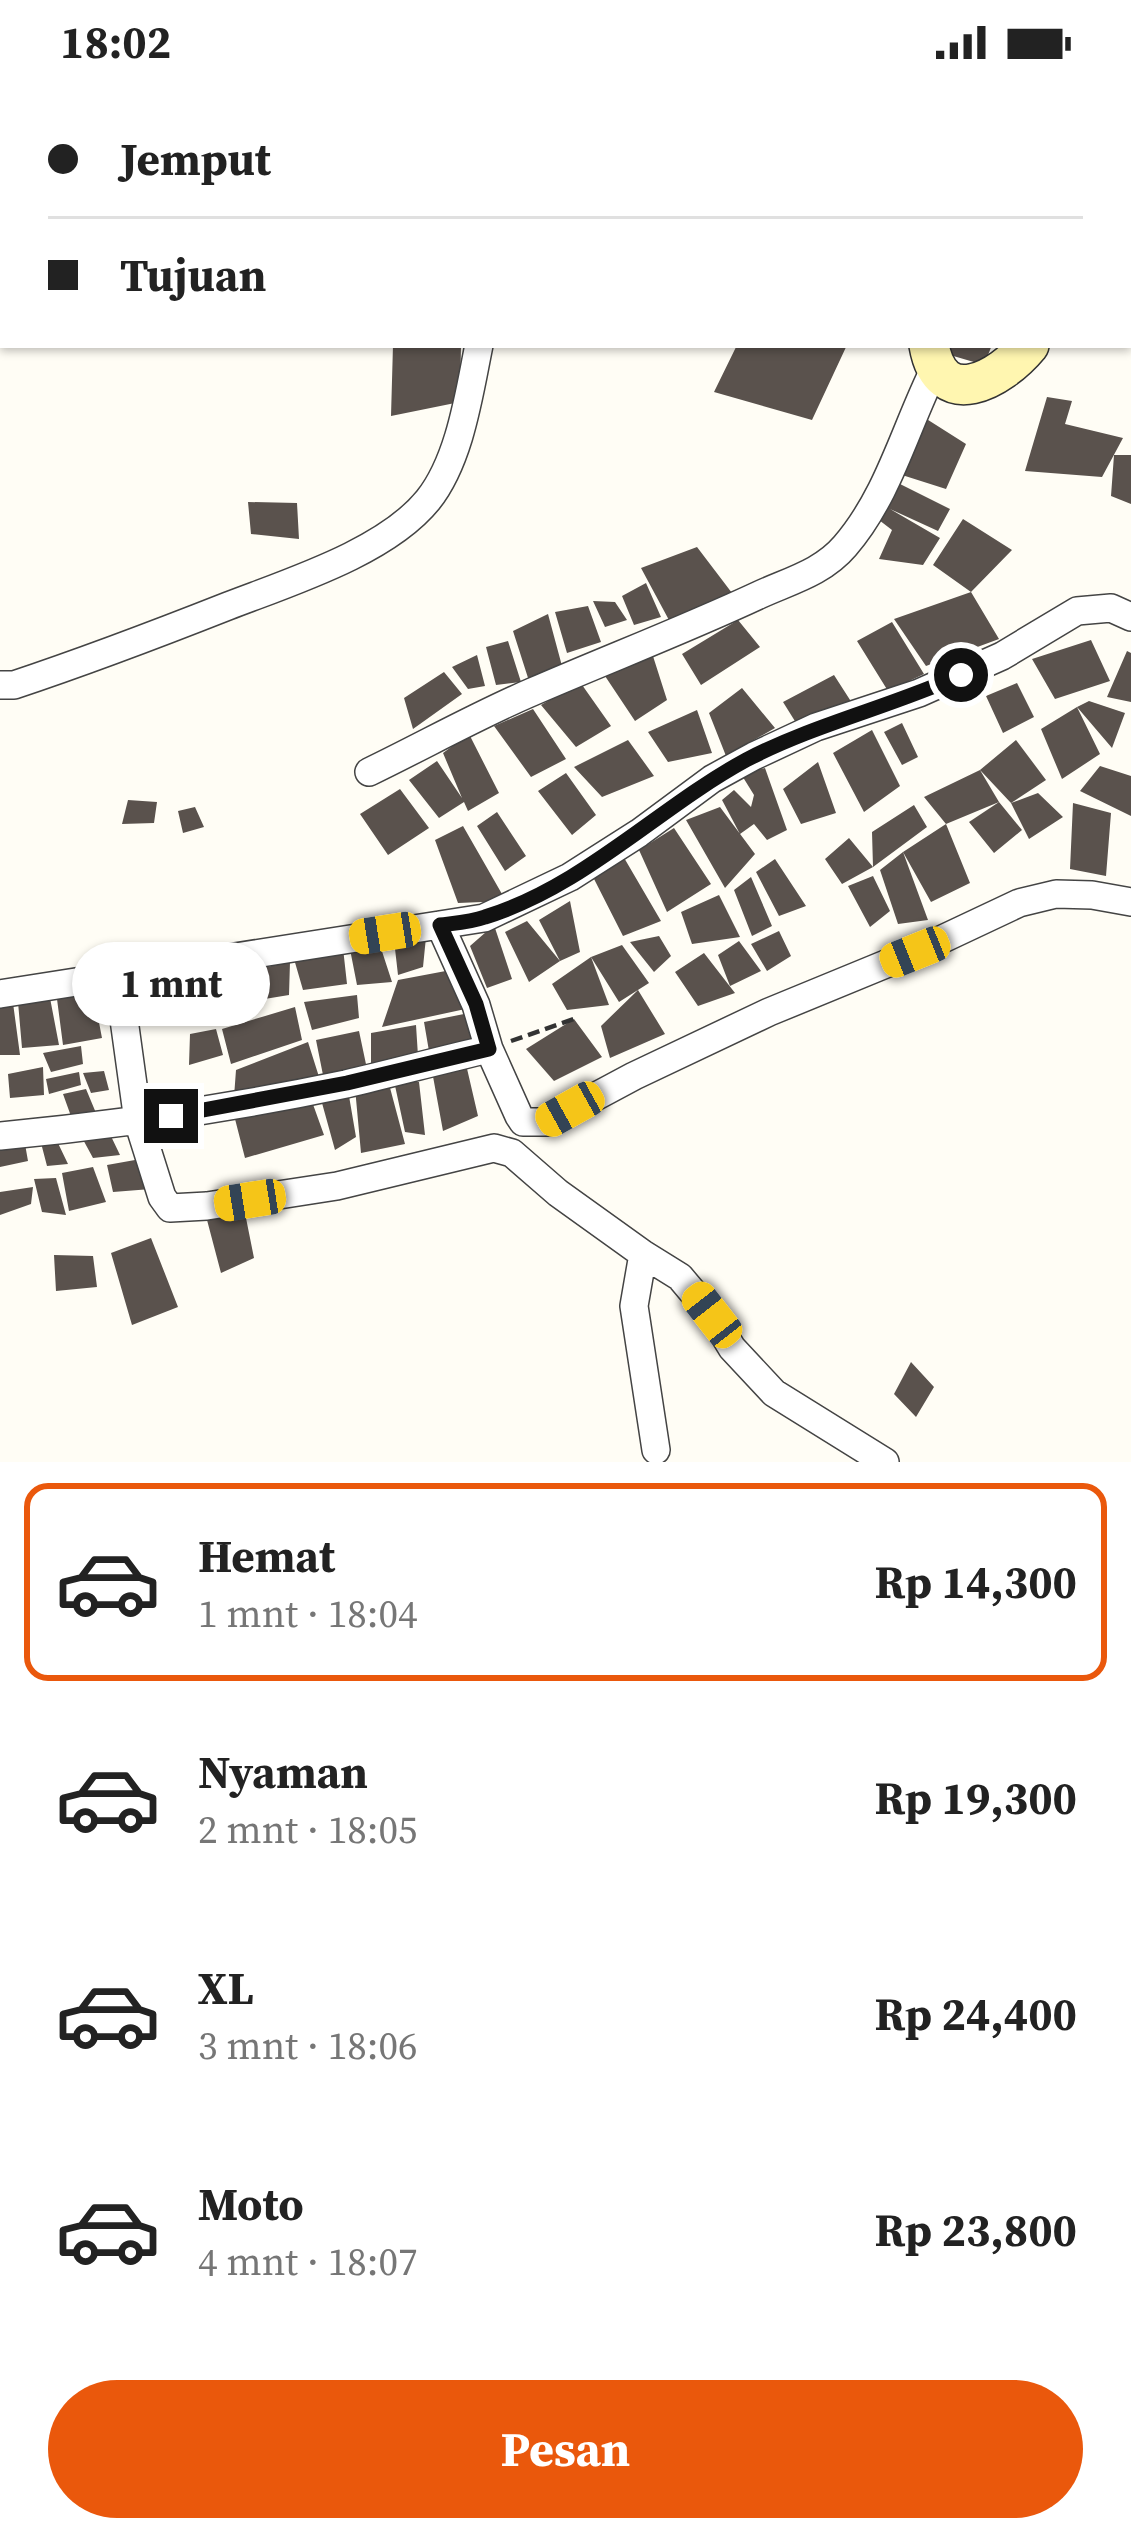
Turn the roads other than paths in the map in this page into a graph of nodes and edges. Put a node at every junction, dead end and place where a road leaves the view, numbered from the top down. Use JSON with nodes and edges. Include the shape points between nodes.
{"nodes":[{"id":1,"x":477,"y":348,"type":"edge"},
{"id":2,"x":1027,"y":348,"type":"edge"},
{"id":3,"x":932,"y":357,"type":"edge"},
{"id":4,"x":1131,"y":617,"type":"edge"},
{"id":5,"x":0,"y":685,"type":"edge"},
{"id":6,"x":369,"y":772,"type":"dead end"},
{"id":7,"x":1131,"y":902,"type":"edge"},
{"id":8,"x":440,"y":925,"type":"junction"},
{"id":9,"x":118,"y":976,"type":"junction"},
{"id":10,"x":0,"y":994,"type":"edge"},
{"id":11,"x":489,"y":1049,"type":"junction"},
{"id":12,"x":138,"y":1121,"type":"junction"},
{"id":13,"x":523,"y":1122,"type":"junction"},
{"id":14,"x":0,"y":1136,"type":"edge"},
{"id":15,"x":494,"y":1148,"type":"junction"},
{"id":16,"x":643,"y":1254,"type":"junction"},
{"id":17,"x":656,"y":1450,"type":"dead end"},
{"id":18,"x":885,"y":1462,"type":"edge"}],
"edges":[{"from":1,"to":5,"type":"street","via":[[462,430],[431,497],[402,527],[296,579],[101,656]]},
{"from":2,"to":3,"type":"street","via":[[1014,364],[968,387],[946,378]]},
{"from":3,"to":6,"type":"street","via":[[869,513],[842,550],[805,578],[528,694]]},
{"from":4,"to":8,"type":"street","via":[[1111,608],[1078,611],[919,694],[816,727],[712,779],[538,894],[484,918]]},
{"from":7,"to":13,"type":"street","via":[[1056,894],[1019,903],[769,1012],[548,1121]]},
{"from":8,"to":9,"type":"street"},
{"from":8,"to":11,"type":"street"},
{"from":9,"to":10,"type":"street"},
{"from":9,"to":12,"type":"street"},
{"from":11,"to":12,"type":"street"},
{"from":11,"to":13,"type":"street"},
{"from":12,"to":14,"type":"street"},
{"from":12,"to":15,"type":"street","via":[[165,1204],[182,1209],[337,1186]]},
{"from":13,"to":15,"type":"street"},
{"from":15,"to":16,"type":"street","via":[[512,1153]]},
{"from":16,"to":17,"type":"street","via":[[634,1306]]},
{"from":16,"to":18,"type":"street","via":[[691,1288],[774,1393]]}]}
